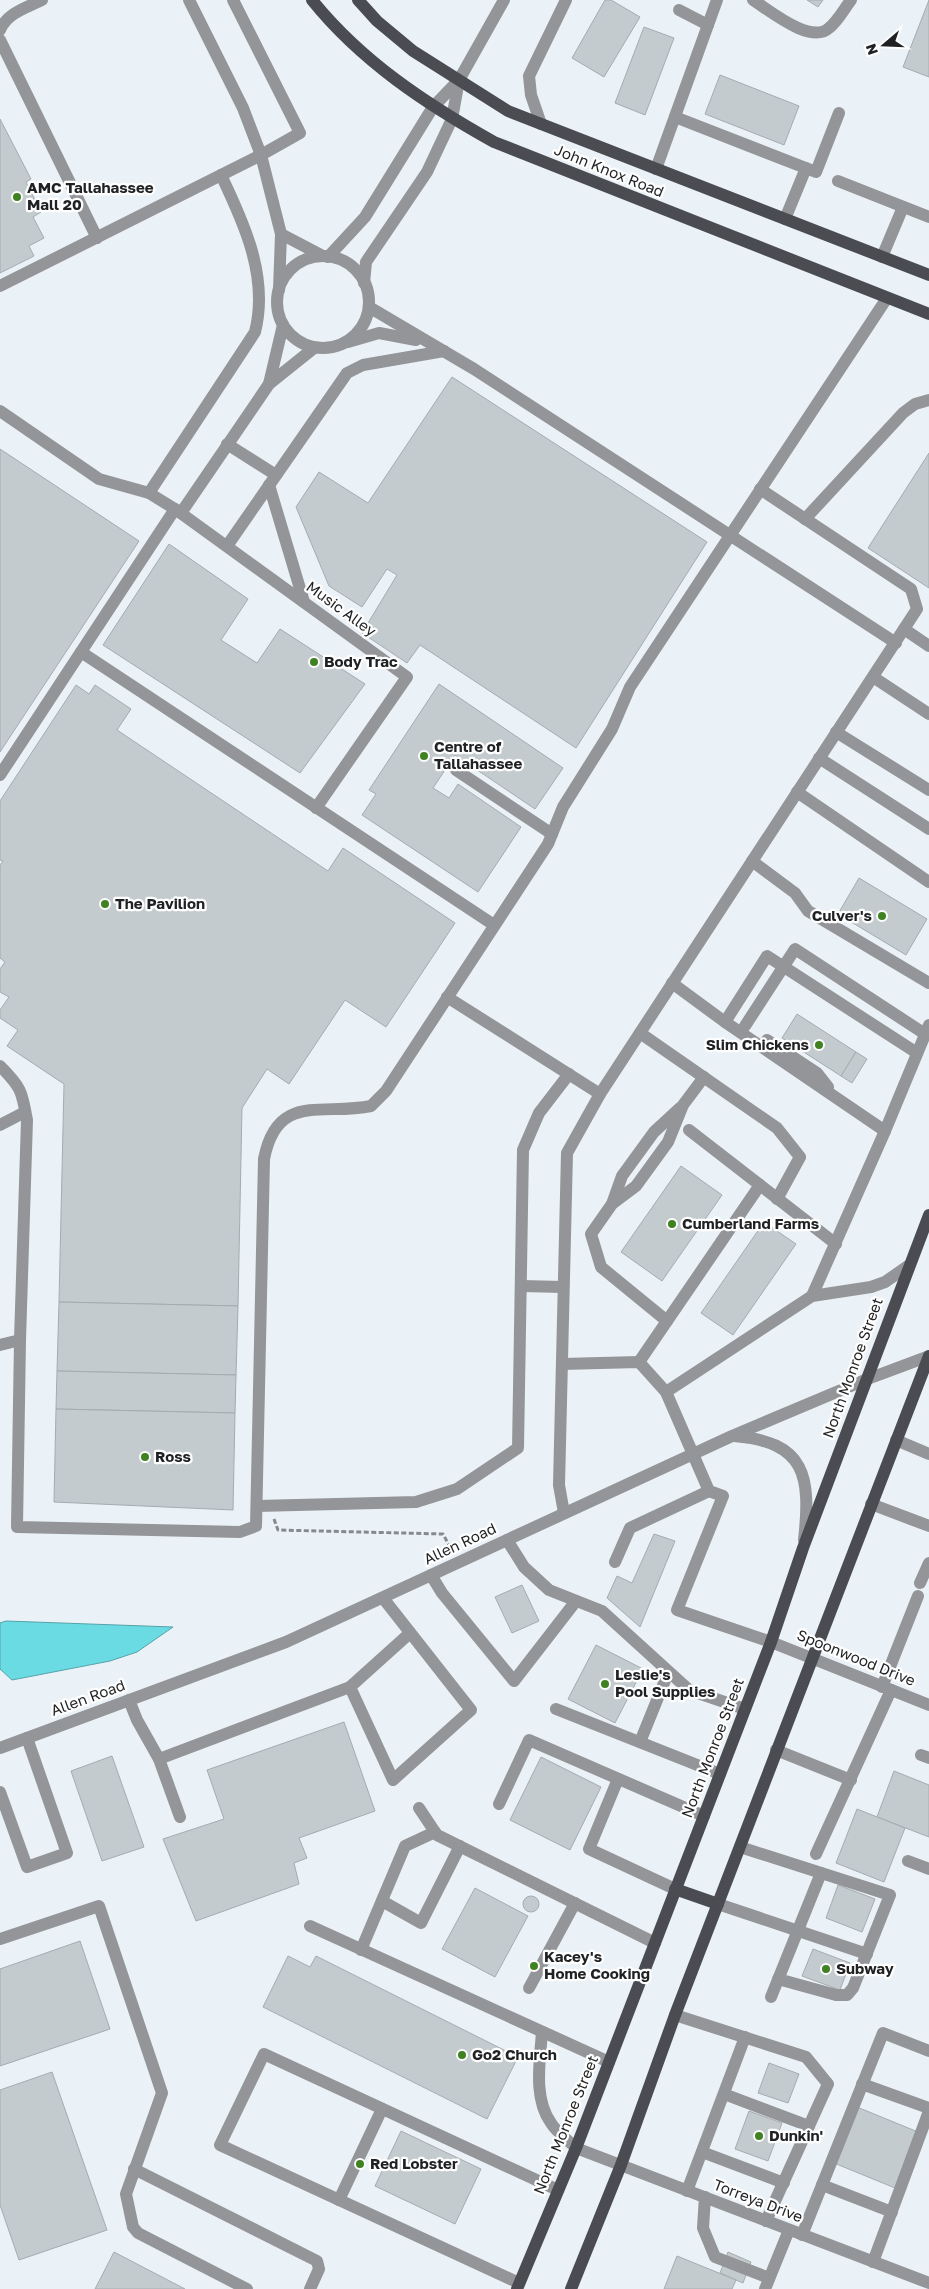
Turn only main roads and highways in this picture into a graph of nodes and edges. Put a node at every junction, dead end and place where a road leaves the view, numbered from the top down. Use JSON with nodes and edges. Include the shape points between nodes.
{"nodes":[{"id":1,"x":312,"y":0,"type":"edge"},
{"id":2,"x":358,"y":0,"type":"edge"},
{"id":3,"x":929,"y":275,"type":"edge"},
{"id":4,"x":929,"y":314,"type":"edge"},
{"id":5,"x":929,"y":1215,"type":"edge"},
{"id":6,"x":929,"y":1356,"type":"edge"},
{"id":7,"x":676,"y":1889,"type":"junction"},
{"id":8,"x":718,"y":1904,"type":"junction"},
{"id":9,"x":518,"y":2286,"type":"edge"},
{"id":10,"x":571,"y":2289,"type":"edge"}],
"edges":[{"from":1,"to":4,"type":"main road","name":"John Knox Road","via":[[328,20],[395,80],[452,119],[494,142]]},
{"from":2,"to":3,"type":"main road","name":"John Knox Road","via":[[413,51],[508,111]]},
{"from":5,"to":7,"type":"main road","name":"North Monroe Street"},
{"from":6,"to":8,"type":"main road"},
{"from":7,"to":8,"type":"main road"},
{"from":7,"to":9,"type":"main road","name":"North Monroe Street","via":[[576,2148]]},
{"from":8,"to":10,"type":"main road"}]}
